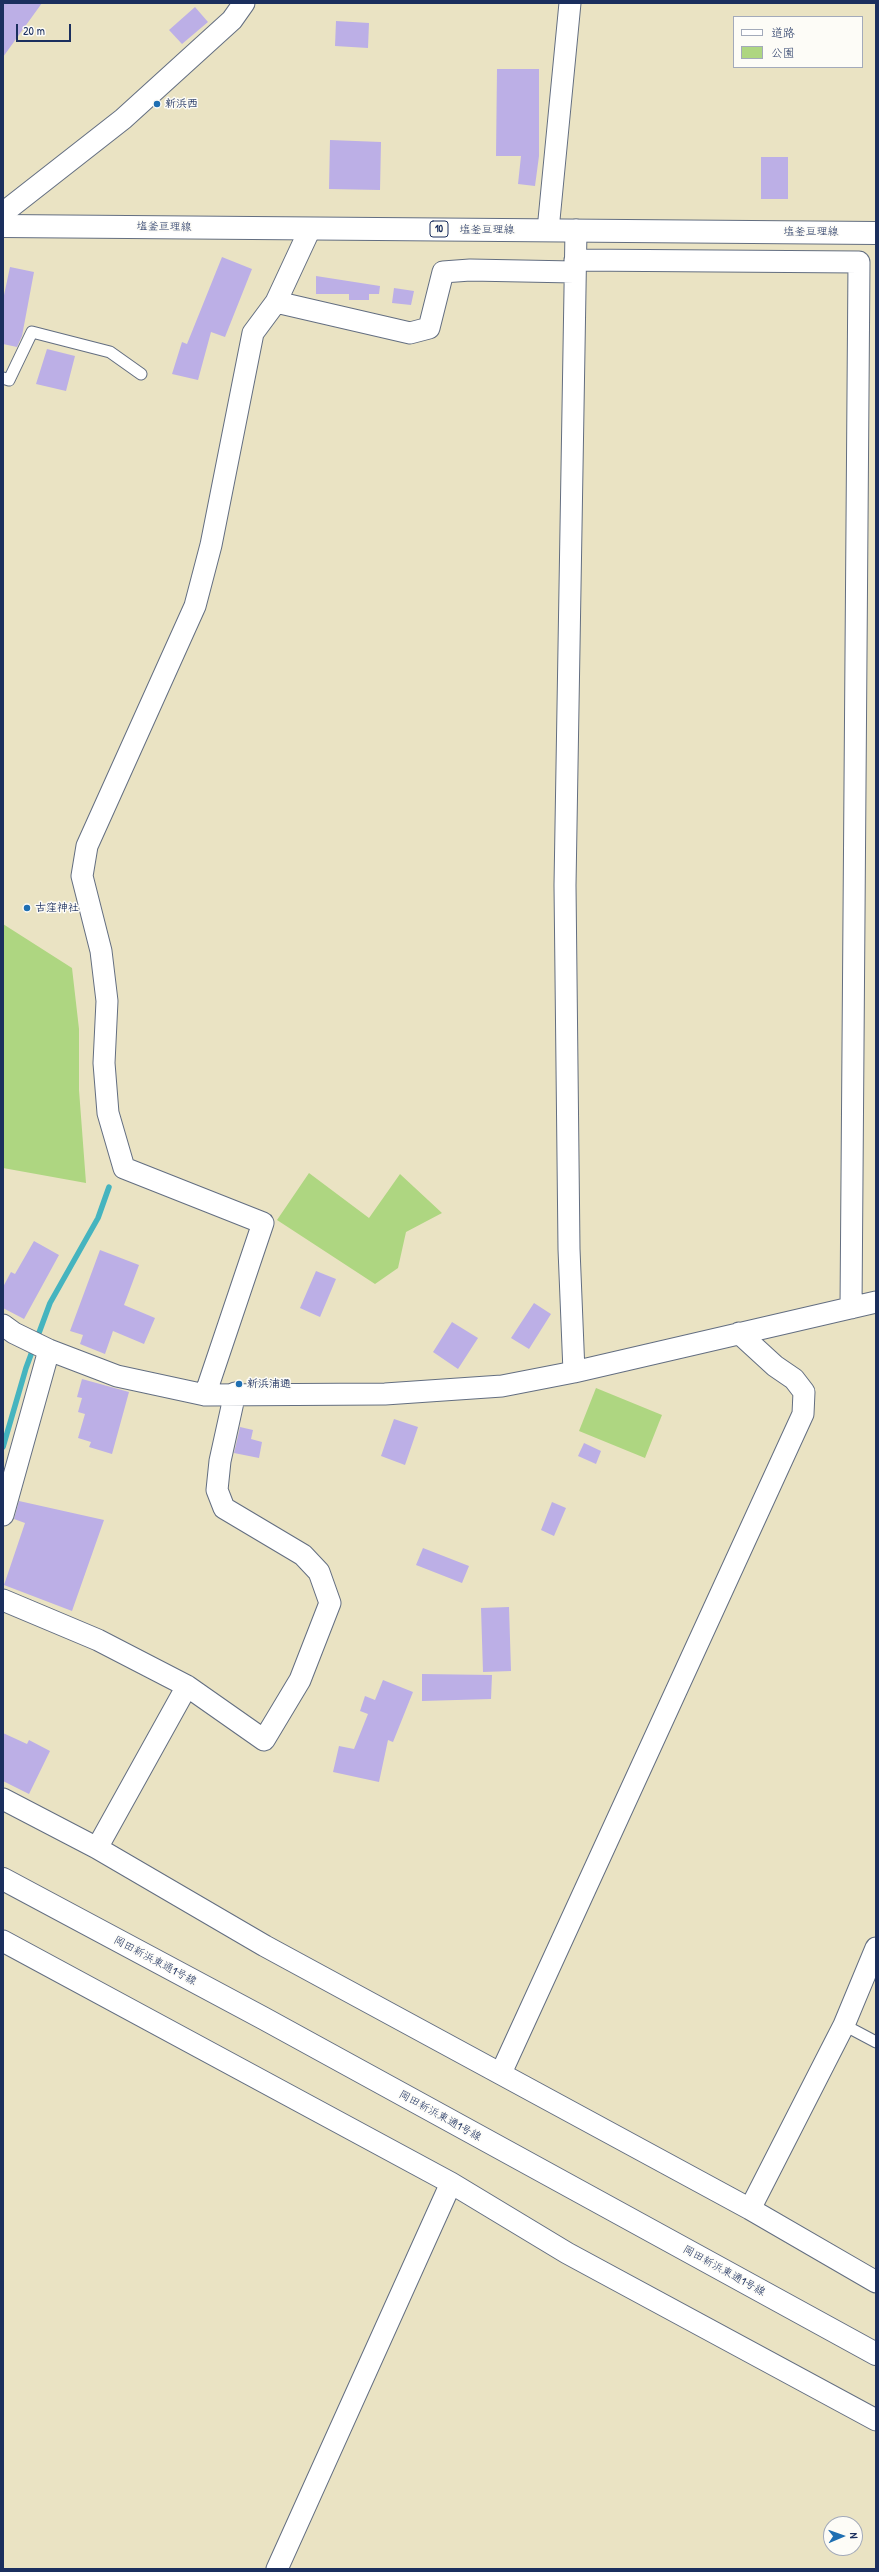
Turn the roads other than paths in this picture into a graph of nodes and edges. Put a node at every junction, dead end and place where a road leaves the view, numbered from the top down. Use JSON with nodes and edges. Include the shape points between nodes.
{"nodes":[{"id":1,"x":244,"y":3,"type":"edge"},
{"id":2,"x":570,"y":3,"type":"edge"},
{"id":3,"x":3,"y":213,"type":"edge"},
{"id":4,"x":3,"y":226,"type":"edge"},
{"id":5,"x":310,"y":229,"type":"junction"},
{"id":6,"x":548,"y":230,"type":"junction"},
{"id":7,"x":576,"y":230,"type":"junction"},
{"id":8,"x":876,"y":233,"type":"edge"},
{"id":9,"x":867,"y":262,"type":"edge"},
{"id":10,"x":575,"y":266,"type":"junction"},
{"id":11,"x":276,"y":302,"type":"junction"},
{"id":12,"x":141,"y":374,"type":"dead end"},
{"id":13,"x":3,"y":378,"type":"edge"},
{"id":14,"x":876,"y":1302,"type":"edge"},
{"id":15,"x":851,"y":1308,"type":"junction"},
{"id":16,"x":3,"y":1324,"type":"edge"},
{"id":17,"x":739,"y":1333,"type":"junction"},
{"id":18,"x":46,"y":1349,"type":"junction"},
{"id":19,"x":574,"y":1372,"type":"junction"},
{"id":20,"x":235,"y":1393,"type":"junction"},
{"id":21,"x":205,"y":1395,"type":"junction"},
{"id":22,"x":3,"y":1515,"type":"edge"},
{"id":23,"x":3,"y":1600,"type":"edge"},
{"id":24,"x":187,"y":1686,"type":"junction"},
{"id":25,"x":3,"y":1799,"type":"edge"},
{"id":26,"x":97,"y":1848,"type":"junction"},
{"id":27,"x":3,"y":1879,"type":"edge"},
{"id":28,"x":3,"y":1941,"type":"edge"},
{"id":29,"x":876,"y":1948,"type":"edge"},
{"id":30,"x":844,"y":2025,"type":"junction"},
{"id":31,"x":876,"y":2042,"type":"edge"},
{"id":32,"x":501,"y":2073,"type":"junction"},
{"id":33,"x":451,"y":2183,"type":"junction"},
{"id":34,"x":750,"y":2209,"type":"junction"},
{"id":35,"x":876,"y":2282,"type":"edge"},
{"id":36,"x":876,"y":2354,"type":"edge"},
{"id":37,"x":876,"y":2420,"type":"edge"},
{"id":38,"x":277,"y":2569,"type":"edge"}],
"edges":[{"from":1,"to":3,"type":"street","via":[[232,20],[123,119]]},
{"from":2,"to":6,"type":"street"},
{"from":4,"to":5,"type":"street","name":"塩釜亘理線","number":"10"},
{"from":5,"to":6,"type":"street","name":"塩釜亘理線","number":"10"},
{"from":5,"to":11,"type":"street"},
{"from":6,"to":7,"type":"street","name":"塩釜亘理線","number":"10"},
{"from":7,"to":8,"type":"street","name":"塩釜亘理線","number":"10"},
{"from":7,"to":10,"type":"street"},
{"from":9,"to":10,"type":"street"},
{"from":9,"to":15,"type":"street"},
{"from":10,"to":11,"type":"street","via":[[443,272],[429,328],[410,333]]},
{"from":10,"to":19,"type":"street","via":[[565,885],[569,1249]]},
{"from":11,"to":21,"type":"street","via":[[253,333],[212,546],[195,606],[87,846],[82,876],[101,951],[107,1002],[104,1063],[108,1113],[124,1168],[262,1223]]},
{"from":12,"to":13,"type":"lane","via":[[110,352],[32,332],[9,380]]},
{"from":14,"to":15,"type":"street"},
{"from":15,"to":17,"type":"street"},
{"from":16,"to":18,"type":"street"},
{"from":17,"to":19,"type":"street"},
{"from":17,"to":32,"type":"street","via":[[775,1366],[794,1378],[804,1392],[803,1414]]},
{"from":18,"to":21,"type":"street","via":[[117,1376]]},
{"from":18,"to":22,"type":"street"},
{"from":19,"to":20,"type":"street","via":[[502,1386],[385,1394]]},
{"from":20,"to":21,"type":"street"},
{"from":20,"to":24,"type":"street","via":[[219,1468],[217,1490],[224,1508],[303,1555],[319,1572],[330,1603],[300,1680],[264,1740]]},
{"from":23,"to":24,"type":"street","via":[[98,1640]]},
{"from":24,"to":26,"type":"street"},
{"from":25,"to":26,"type":"street"},
{"from":26,"to":32,"type":"street","via":[[265,1946]]},
{"from":27,"to":36,"type":"street","name":"岡田新浜東通1号線"},
{"from":28,"to":33,"type":"street"},
{"from":29,"to":30,"type":"street"},
{"from":30,"to":31,"type":"lane"},
{"from":30,"to":34,"type":"street"},
{"from":32,"to":34,"type":"street"},
{"from":33,"to":37,"type":"street","via":[[567,2253]]},
{"from":33,"to":38,"type":"street"},
{"from":34,"to":35,"type":"street"}]}
